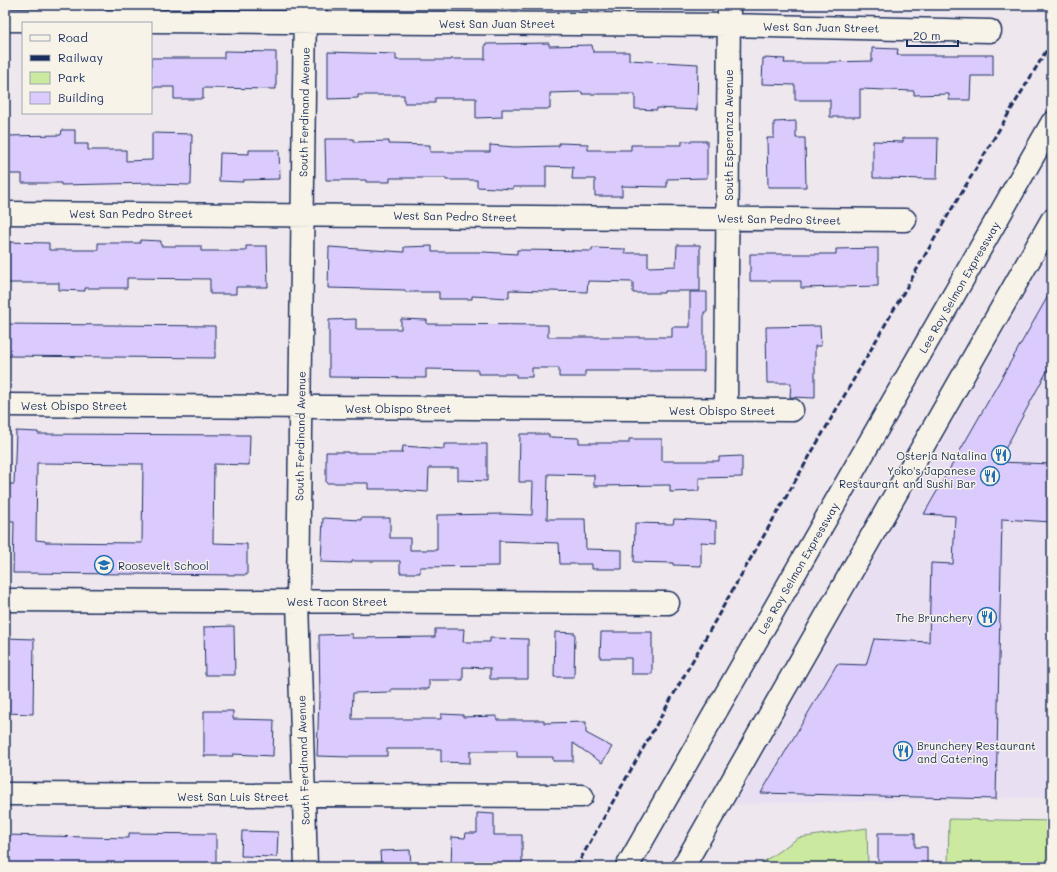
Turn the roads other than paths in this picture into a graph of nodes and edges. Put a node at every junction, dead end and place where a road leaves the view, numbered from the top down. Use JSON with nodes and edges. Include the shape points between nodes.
{"nodes":[{"id":1,"x":305,"y":13,"type":"edge"},
{"id":2,"x":729,"y":15,"type":"edge"},
{"id":3,"x":5,"y":20,"type":"edge"},
{"id":4,"x":990,"y":31,"type":"dead end"},
{"id":5,"x":1052,"y":123,"type":"edge"},
{"id":6,"x":5,"y":213,"type":"edge"},
{"id":7,"x":302,"y":214,"type":"junction"},
{"id":8,"x":727,"y":218,"type":"junction"},
{"id":9,"x":905,"y":220,"type":"dead end"},
{"id":10,"x":1052,"y":220,"type":"edge"},
{"id":11,"x":5,"y":405,"type":"edge"},
{"id":12,"x":300,"y":407,"type":"junction"},
{"id":13,"x":726,"y":410,"type":"junction"},
{"id":14,"x":792,"y":410,"type":"dead end"},
{"id":15,"x":5,"y":600,"type":"edge"},
{"id":16,"x":298,"y":601,"type":"junction"},
{"id":17,"x":668,"y":603,"type":"dead end"},
{"id":18,"x":5,"y":794,"type":"edge"},
{"id":19,"x":304,"y":796,"type":"junction"},
{"id":20,"x":582,"y":796,"type":"dead end"},
{"id":21,"x":306,"y":867,"type":"edge"},
{"id":22,"x":627,"y":867,"type":"edge"},
{"id":23,"x":683,"y":867,"type":"edge"}],
"edges":[{"from":1,"to":2,"type":"main road","name":"West San Juan Street"},
{"from":1,"to":3,"type":"main road","name":"West San Juan Street"},
{"from":1,"to":7,"type":"main road","name":"South Ferdinand Avenue"},
{"from":2,"to":4,"type":"main road","name":"West San Juan Street"},
{"from":2,"to":8,"type":"main road","name":"South Esperanza Avenue"},
{"from":5,"to":22,"type":"main road","name":"Lee Roy Selmon Expressway"},
{"from":6,"to":7,"type":"main road","name":"West San Pedro Street"},
{"from":7,"to":8,"type":"main road","name":"West San Pedro Street"},
{"from":7,"to":12,"type":"main road","name":"South Ferdinand Avenue"},
{"from":8,"to":9,"type":"main road","name":"West San Pedro Street"},
{"from":8,"to":13,"type":"main road","name":"South Esperanza Avenue"},
{"from":10,"to":23,"type":"main road"},
{"from":11,"to":12,"type":"main road","name":"West Obispo Street"},
{"from":12,"to":13,"type":"main road","name":"West Obispo Street"},
{"from":12,"to":16,"type":"main road","name":"South Ferdinand Avenue"},
{"from":13,"to":14,"type":"main road","name":"West Obispo Street"},
{"from":15,"to":16,"type":"main road","name":"West Tacon Street"},
{"from":16,"to":17,"type":"main road","name":"West Tacon Street"},
{"from":16,"to":19,"type":"main road","name":"South Ferdinand Avenue"},
{"from":18,"to":19,"type":"main road","name":"West San Luis Street"},
{"from":19,"to":20,"type":"main road","name":"West San Luis Street"},
{"from":19,"to":21,"type":"main road","name":"South Ferdinand Avenue"}]}
